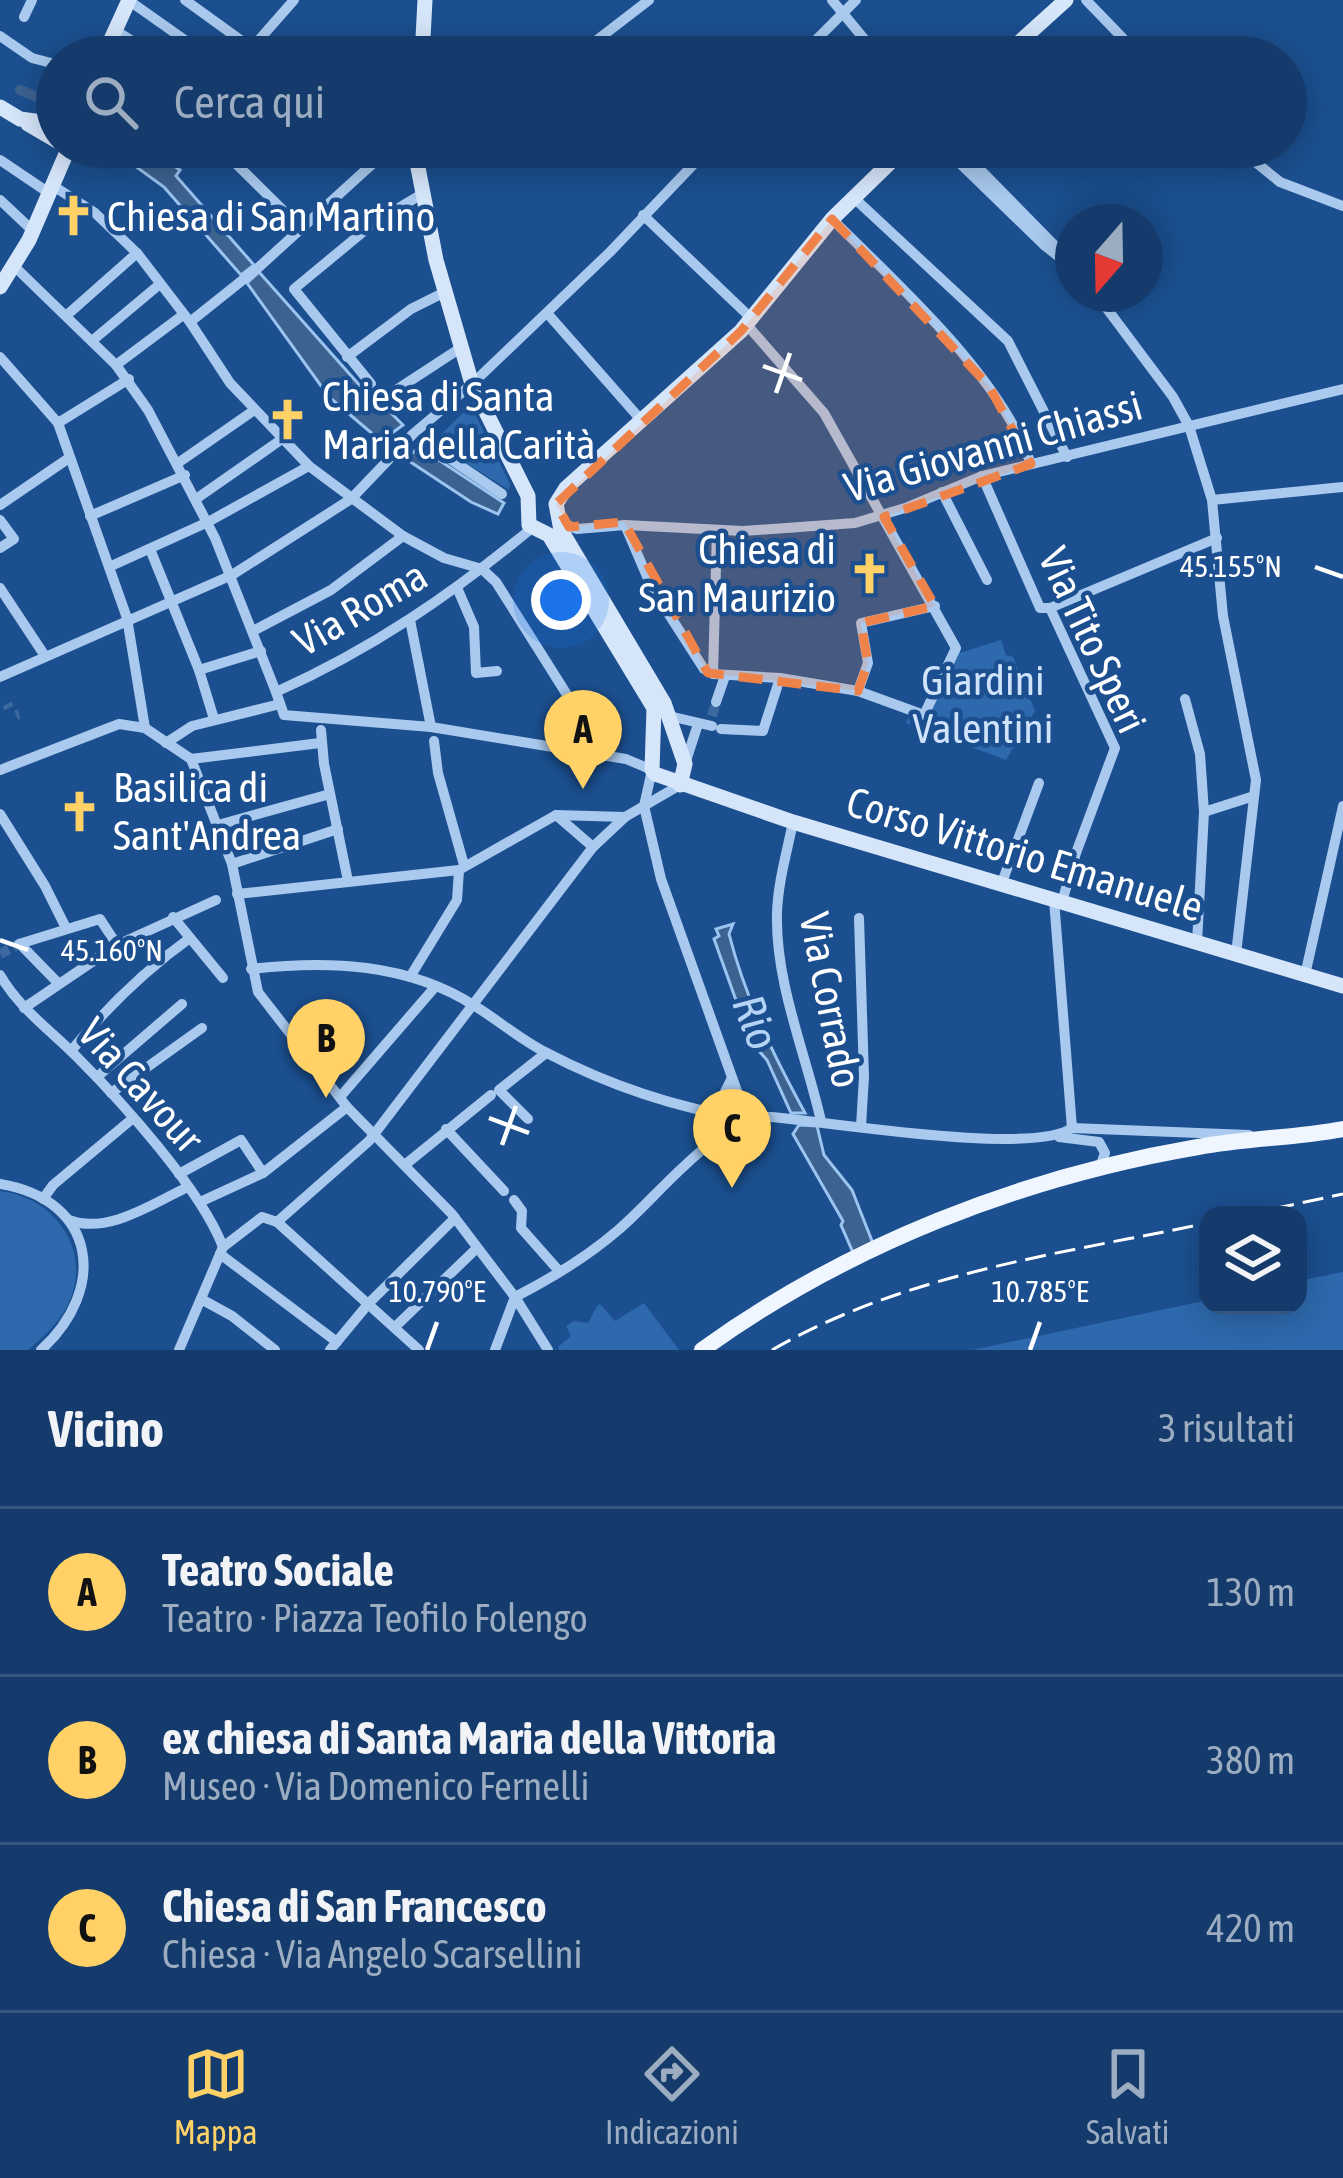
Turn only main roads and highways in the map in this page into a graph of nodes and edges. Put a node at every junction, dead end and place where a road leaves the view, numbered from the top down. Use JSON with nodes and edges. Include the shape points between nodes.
{"nodes":[{"id":1,"x":1343,"y":1129,"type":"edge"},
{"id":2,"x":854,"y":1265,"type":"junction"},
{"id":3,"x":702,"y":1350,"type":"edge"},
{"id":4,"x":717,"y":1350,"type":"edge"}],
"edges":[{"from":1,"to":2,"type":"main road","via":[[1100,1167],[1005,1194]]},
{"from":2,"to":3,"type":"main road"},
{"from":2,"to":4,"type":"main road"}]}
